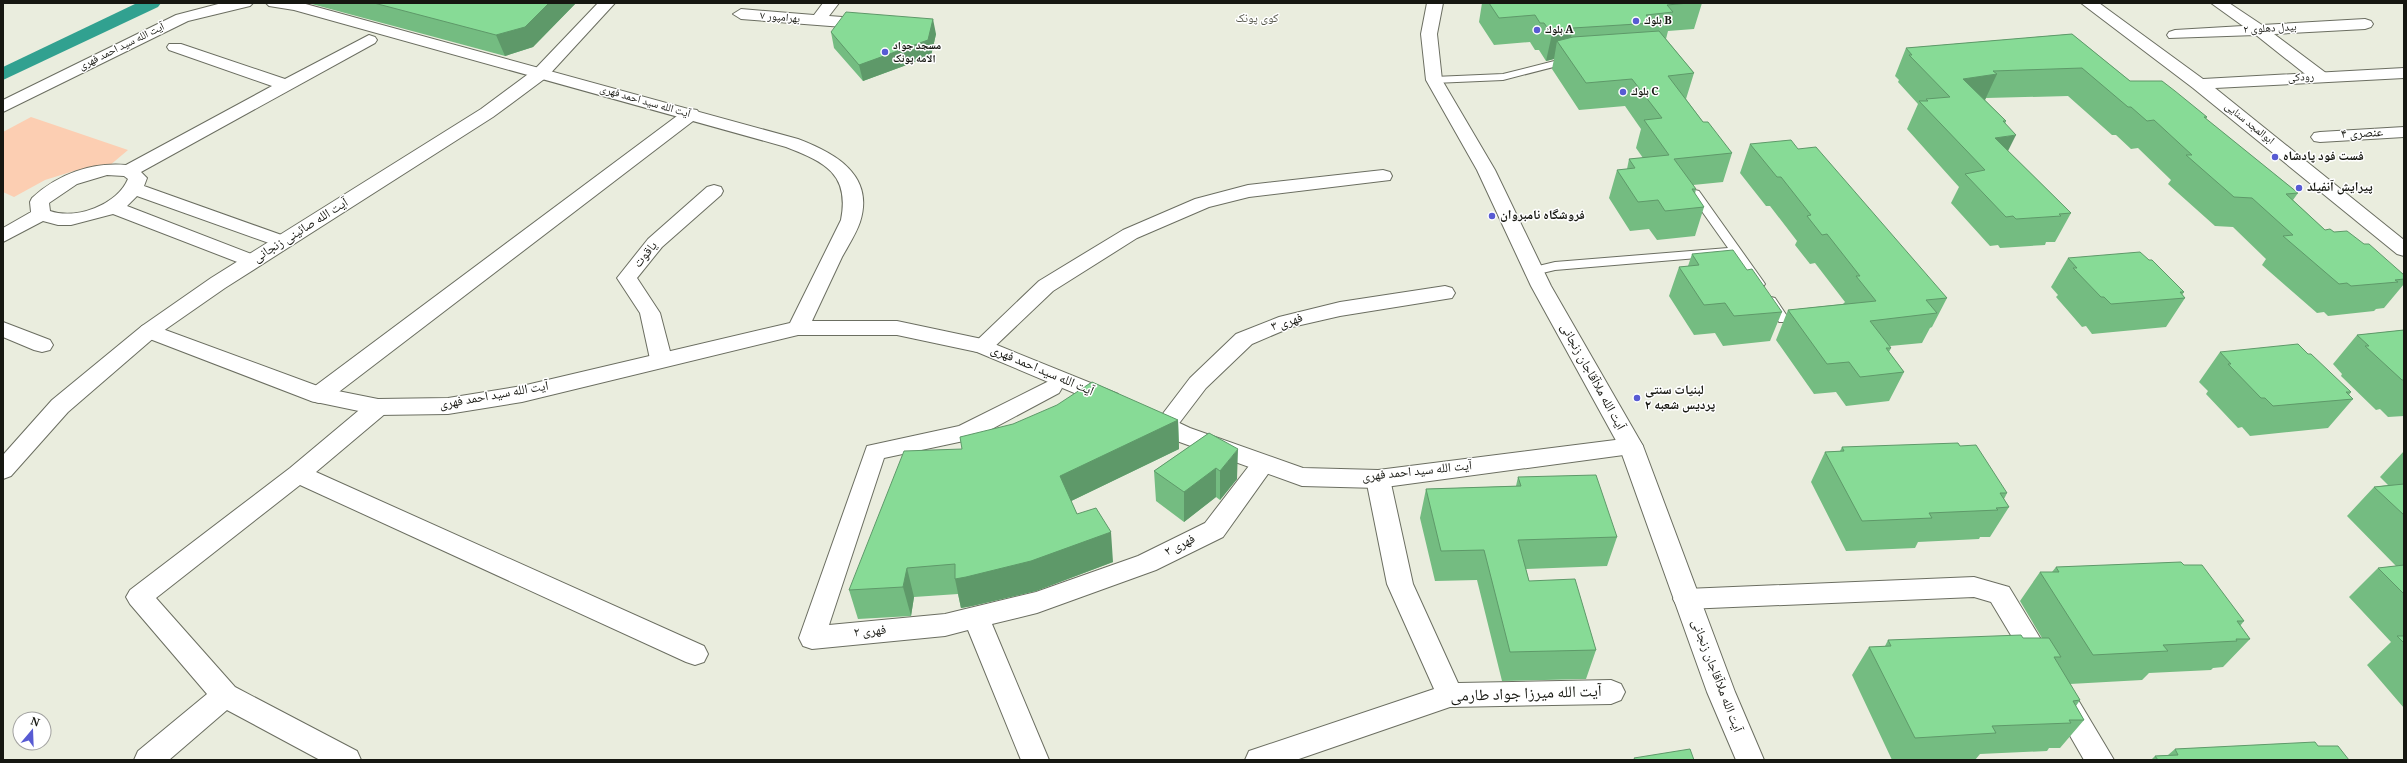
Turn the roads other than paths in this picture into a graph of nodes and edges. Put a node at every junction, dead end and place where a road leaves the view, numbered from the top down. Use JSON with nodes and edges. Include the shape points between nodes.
{"nodes":[{"id":1,"x":245,"y":3,"type":"edge"},
{"id":2,"x":274,"y":3,"type":"edge"},
{"id":3,"x":607,"y":3,"type":"edge"},
{"id":4,"x":831,"y":3,"type":"edge"},
{"id":5,"x":1435,"y":3,"type":"edge"},
{"id":6,"x":2089,"y":3,"type":"edge"},
{"id":7,"x":2219,"y":3,"type":"edge"},
{"id":8,"x":741,"y":14,"type":"dead end"},
{"id":9,"x":818,"y":21,"type":"junction"},
{"id":10,"x":881,"y":24,"type":"edge"},
{"id":11,"x":2365,"y":24,"type":"dead end"},
{"id":12,"x":2259,"y":30,"type":"junction"},
{"id":13,"x":2175,"y":35,"type":"dead end"},
{"id":14,"x":368,"y":40,"type":"dead end"},
{"id":15,"x":175,"y":47,"type":"dead end"},
{"id":16,"x":1583,"y":59,"type":"edge"},
{"id":17,"x":541,"y":73,"type":"junction"},
{"id":18,"x":2404,"y":73,"type":"edge"},
{"id":19,"x":2320,"y":77,"type":"junction"},
{"id":20,"x":1434,"y":80,"type":"junction"},
{"id":21,"x":2199,"y":84,"type":"junction"},
{"id":22,"x":286,"y":85,"type":"junction"},
{"id":23,"x":3,"y":107,"type":"edge"},
{"id":24,"x":691,"y":114,"type":"junction"},
{"id":25,"x":2404,"y":132,"type":"edge"},
{"id":26,"x":2320,"y":137,"type":"dead end"},
{"id":27,"x":129,"y":171,"type":"junction"},
{"id":28,"x":1383,"y":176,"type":"dead end"},
{"id":29,"x":135,"y":189,"type":"junction"},
{"id":30,"x":714,"y":190,"type":"dead end"},
{"id":31,"x":1696,"y":193,"type":"edge"},
{"id":32,"x":113,"y":207,"type":"junction"},
{"id":33,"x":42,"y":214,"type":"junction"},
{"id":34,"x":3,"y":236,"type":"edge"},
{"id":35,"x":283,"y":242,"type":"junction"},
{"id":36,"x":2404,"y":250,"type":"edge"},
{"id":37,"x":1736,"y":251,"type":"junction"},
{"id":38,"x":252,"y":261,"type":"junction"},
{"id":39,"x":1534,"y":271,"type":"junction"},
{"id":40,"x":1445,"y":293,"type":"dead end"},
{"id":41,"x":1783,"y":319,"type":"dead end"},
{"id":42,"x":798,"y":328,"type":"junction"},
{"id":43,"x":3,"y":329,"type":"edge"},
{"id":44,"x":149,"y":331,"type":"junction"},
{"id":45,"x":42,"y":345,"type":"dead end"},
{"id":46,"x":982,"y":346,"type":"junction"},
{"id":47,"x":661,"y":359,"type":"junction"},
{"id":48,"x":1051,"y":388,"type":"dead end"},
{"id":49,"x":319,"y":395,"type":"junction"},
{"id":50,"x":378,"y":407,"type":"junction"},
{"id":51,"x":1166,"y":424,"type":"junction"},
{"id":52,"x":1631,"y":446,"type":"junction"},
{"id":53,"x":1262,"y":464,"type":"junction"},
{"id":54,"x":3,"y":470,"type":"edge"},
{"id":55,"x":298,"y":474,"type":"junction"},
{"id":56,"x":1378,"y":479,"type":"junction"},
{"id":57,"x":1686,"y":599,"type":"junction"},
{"id":58,"x":976,"y":617,"type":"junction"},
{"id":59,"x":695,"y":654,"type":"dead end"},
{"id":60,"x":1611,"y":692,"type":"dead end"},
{"id":61,"x":225,"y":695,"type":"junction"},
{"id":62,"x":1450,"y":695,"type":"junction"},
{"id":63,"x":148,"y":760,"type":"edge"},
{"id":64,"x":347,"y":760,"type":"edge"},
{"id":65,"x":1035,"y":760,"type":"edge"},
{"id":66,"x":1259,"y":760,"type":"edge"},
{"id":67,"x":1750,"y":760,"type":"edge"},
{"id":68,"x":2100,"y":760,"type":"edge"}],
"edges":[{"from":1,"to":23,"type":"street","name":"آیت الله سید احمد فهری","via":[[182,18]]},
{"from":2,"to":17,"type":"street","name":"آیت الله سید احمد فهری","via":[[295,6]]},
{"from":3,"to":17,"type":"street","name":"آیت الله صائینی زنجانی"},
{"from":4,"to":9,"type":"street"},
{"from":5,"to":20,"type":"street","name":"آیت الله ملاآقاجان زنجانی","via":[[1429,34]]},
{"from":6,"to":21,"type":"street","name":"ابوالمجد سنایی"},
{"from":7,"to":12,"type":"street"},
{"from":8,"to":9,"type":"street","name":"بهرامپور ۷"},
{"from":9,"to":10,"type":"street","name":"بهرامپور ۷"},
{"from":11,"to":12,"type":"street","name":"بیدل دهلوی ۲"},
{"from":12,"to":13,"type":"street","name":"بیدل دهلوی ۲"},
{"from":12,"to":19,"type":"street"},
{"from":14,"to":22,"type":"street"},
{"from":15,"to":22,"type":"street"},
{"from":16,"to":20,"type":"lane","via":[[1544,65],[1504,77]]},
{"from":17,"to":24,"type":"street","name":"آیت الله سید احمد فهری"},
{"from":17,"to":35,"type":"street","name":"آیت الله صائینی زنجانی","via":[[487,113]]},
{"from":18,"to":19,"type":"street","name":"رودکی"},
{"from":19,"to":21,"type":"street","name":"رودکی"},
{"from":20,"to":39,"type":"street","name":"آیت الله ملاآقاجان زنجانی","via":[[1486,170]]},
{"from":21,"to":36,"type":"street","name":"ابوالمجد سنایی"},
{"from":22,"to":27,"type":"street"},
{"from":24,"to":42,"type":"street","name":"آیت الله سید احمد فهری","via":[[817,152],[837,165],[850,181],[855,200],[851,221]]},
{"from":24,"to":49,"type":"street"},
{"from":25,"to":26,"type":"street","name":"عنصری ۴"},
{"from":27,"to":29,"type":"street","via":[[138,178]]},
{"from":27,"to":33,"type":"street","via":[[107,169],[78,175],[53,188],[39,202]]},
{"from":28,"to":46,"type":"street","via":[[1248,191],[1202,203],[1130,234],[1046,286]]},
{"from":29,"to":32,"type":"street"},
{"from":29,"to":35,"type":"street"},
{"from":30,"to":47,"type":"street","name":"یاقوت","via":[[655,243],[627,278],[650,313]]},
{"from":31,"to":37,"type":"lane"},
{"from":32,"to":33,"type":"street","via":[[85,217],[59,220]]},
{"from":32,"to":38,"type":"street"},
{"from":33,"to":34,"type":"street"},
{"from":35,"to":38,"type":"street","name":"آیت الله صائینی زنجانی"},
{"from":37,"to":39,"type":"lane","via":[[1555,266]]},
{"from":37,"to":41,"type":"lane"},
{"from":38,"to":44,"type":"street","name":"آیت الله صائینی زنجانی"},
{"from":39,"to":52,"type":"street","name":"آیت الله ملاآقاجان زنجانی"},
{"from":40,"to":51,"type":"street","name":"فهری ۳","via":[[1340,309],[1286,322],[1244,339],[1198,383]]},
{"from":42,"to":46,"type":"street","name":"آیت الله سید احمد فهری","via":[[897,328]]},
{"from":42,"to":47,"type":"street","name":"آیت الله سید احمد فهری"},
{"from":43,"to":45,"type":"street"},
{"from":44,"to":49,"type":"street","name":"آیت الله سید احمد فهری"},
{"from":44,"to":54,"type":"street","name":"آیت الله صائینی زنجانی","via":[[60,406]]},
{"from":46,"to":51,"type":"street","name":"آیت الله سید احمد فهری"},
{"from":47,"to":50,"type":"street","name":"آیت الله سید احمد فهری","via":[[522,394],[448,406]]},
{"from":48,"to":58,"type":"street","name":"فهری ۲","via":[[966,433],[875,452],[812,638],[945,625]]},
{"from":49,"to":50,"type":"street","name":"آیت الله سید احمد فهری"},
{"from":50,"to":55,"type":"street"},
{"from":51,"to":53,"type":"street","name":"آیت الله سید احمد فهری","via":[[1182,434]]},
{"from":52,"to":56,"type":"street","name":"آیت الله سید احمد فهری"},
{"from":52,"to":57,"type":"street","name":"آیت الله ملاآقاجان زنجانی"},
{"from":53,"to":56,"type":"street","name":"آیت الله سید احمد فهری","via":[[1302,477]]},
{"from":53,"to":58,"type":"street","name":"فهری ۲","via":[[1214,530],[1147,563],[1037,602]]},
{"from":55,"to":59,"type":"street"},
{"from":55,"to":61,"type":"street","via":[[139,597]]},
{"from":56,"to":62,"type":"street","via":[[1400,584]]},
{"from":57,"to":67,"type":"street","name":"آیت الله ملاآقاجان زنجانی"},
{"from":57,"to":68,"type":"street","via":[[1974,587],[2000,594]]},
{"from":58,"to":65,"type":"street"},
{"from":60,"to":62,"type":"street","name":"آیت الله میرزا جواد طارمی"},
{"from":61,"to":63,"type":"street"},
{"from":61,"to":64,"type":"street"},
{"from":62,"to":66,"type":"street","name":"آیت الله میرزا جواد طارمی"}]}
